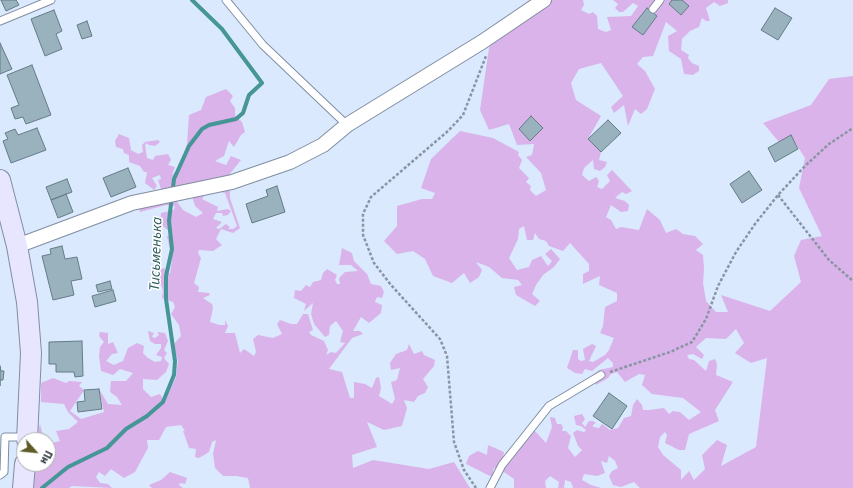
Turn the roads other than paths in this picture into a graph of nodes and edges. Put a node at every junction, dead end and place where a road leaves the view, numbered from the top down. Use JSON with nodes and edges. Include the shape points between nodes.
{"nodes":[{"id":1,"x":51,"y":0,"type":"edge"},
{"id":2,"x":226,"y":0,"type":"edge"},
{"id":3,"x":544,"y":0,"type":"edge"},
{"id":4,"x":660,"y":0,"type":"edge"},
{"id":5,"x":653,"y":9,"type":"dead end"},
{"id":6,"x":0,"y":22,"type":"edge"},
{"id":7,"x":347,"y":125,"type":"junction"},
{"id":8,"x":0,"y":180,"type":"edge"},
{"id":9,"x":18,"y":246,"type":"junction"},
{"id":10,"x":601,"y":375,"type":"road end"},
{"id":11,"x":27,"y":432,"type":"edge"},
{"id":12,"x":16,"y":438,"type":"edge"},
{"id":13,"x":24,"y":472,"type":"edge"},
{"id":14,"x":0,"y":475,"type":"edge"},
{"id":15,"x":23,"y":488,"type":"edge"},
{"id":16,"x":490,"y":488,"type":"edge"}],
"edges":[{"from":1,"to":6,"type":"lane"},
{"from":2,"to":7,"type":"lane","via":[[263,45]]},
{"from":3,"to":7,"type":"street","via":[[482,42]]},
{"from":4,"to":5,"type":"lane"},
{"from":7,"to":9,"type":"street","via":[[323,145],[290,162],[232,182],[132,203]]},
{"from":8,"to":9,"type":"main road"},
{"from":9,"to":11,"type":"main road","via":[[28,302],[31,353]]},
{"from":10,"to":16,"type":"lane","via":[[549,406],[502,466]]},
{"from":12,"to":14,"type":"lane","via":[[5,437],[4,472]]},
{"from":13,"to":15,"type":"main road"}]}
